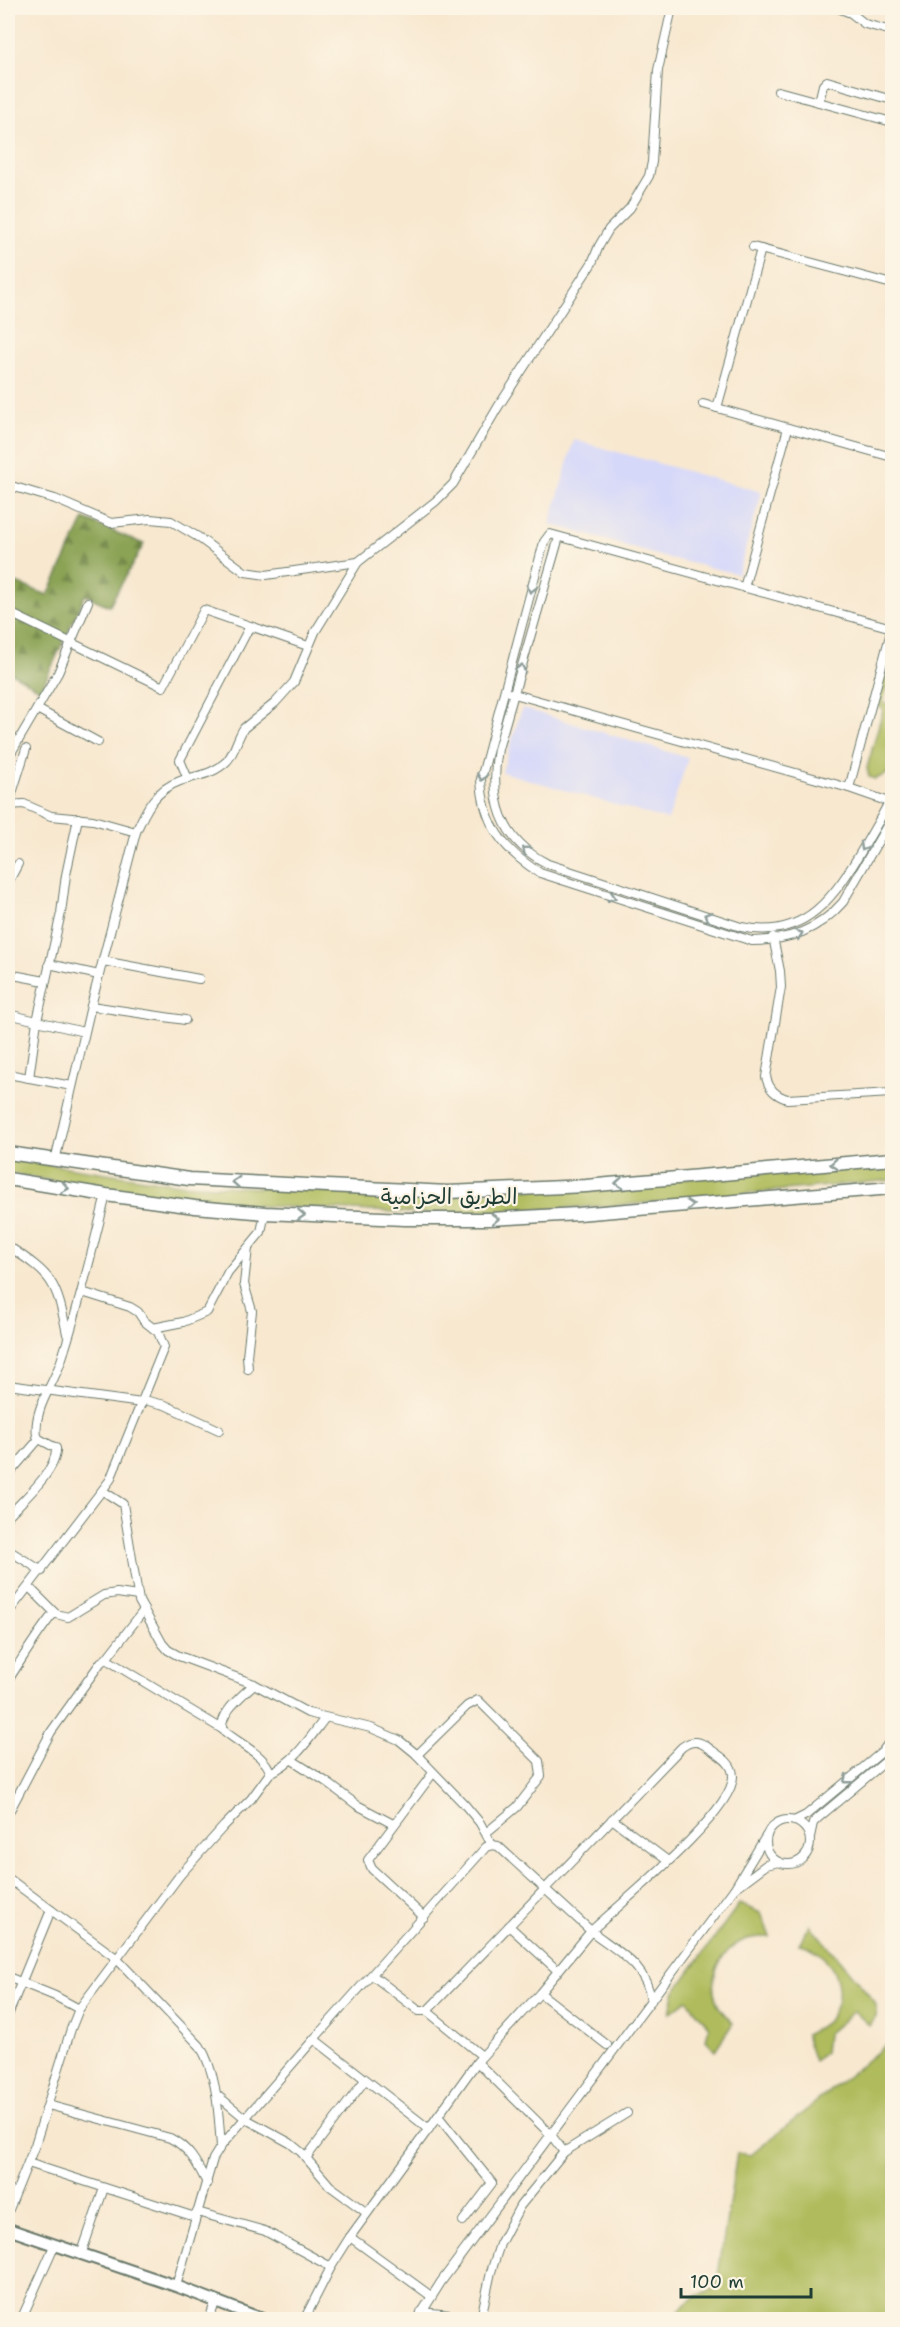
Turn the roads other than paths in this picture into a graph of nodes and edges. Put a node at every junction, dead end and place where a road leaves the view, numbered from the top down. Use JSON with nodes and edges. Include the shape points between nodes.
{"nodes":[{"id":1,"x":672,"y":8,"type":"edge"},
{"id":2,"x":838,"y":8,"type":"edge"},
{"id":3,"x":892,"y":32,"type":"edge"},
{"id":4,"x":778,"y":91,"type":"dead end"},
{"id":5,"x":892,"y":100,"type":"edge"},
{"id":6,"x":819,"y":102,"type":"junction"},
{"id":7,"x":892,"y":122,"type":"edge"},
{"id":8,"x":892,"y":284,"type":"edge"},
{"id":9,"x":703,"y":404,"type":"dead end"},
{"id":10,"x":717,"y":408,"type":"junction"},
{"id":11,"x":788,"y":428,"type":"junction"},
{"id":12,"x":892,"y":457,"type":"edge"},
{"id":13,"x":8,"y":485,"type":"edge"},
{"id":14,"x":559,"y":537,"type":"junction"},
{"id":15,"x":358,"y":562,"type":"junction"},
{"id":16,"x":744,"y":588,"type":"junction"},
{"id":17,"x":88,"y":602,"type":"dead end"},
{"id":18,"x":8,"y":612,"type":"edge"},
{"id":19,"x":250,"y":626,"type":"junction"},
{"id":20,"x":892,"y":628,"type":"edge"},
{"id":21,"x":71,"y":643,"type":"junction"},
{"id":22,"x":308,"y":646,"type":"junction"},
{"id":23,"x":504,"y":691,"type":"junction"},
{"id":24,"x":514,"y":694,"type":"junction"},
{"id":25,"x":37,"y":709,"type":"junction"},
{"id":26,"x":98,"y":742,"type":"dead end"},
{"id":27,"x":26,"y":749,"type":"dead end"},
{"id":28,"x":8,"y":758,"type":"edge"},
{"id":29,"x":188,"y":779,"type":"junction"},
{"id":30,"x":849,"y":788,"type":"junction"},
{"id":31,"x":892,"y":800,"type":"edge"},
{"id":32,"x":8,"y":805,"type":"edge"},
{"id":33,"x":892,"y":817,"type":"edge"},
{"id":34,"x":78,"y":818,"type":"junction"},
{"id":35,"x":136,"y":832,"type":"junction"},
{"id":36,"x":18,"y":864,"type":"dead end"},
{"id":37,"x":8,"y":883,"type":"edge"},
{"id":38,"x":772,"y":930,"type":"junction"},
{"id":39,"x":774,"y":940,"type":"junction"},
{"id":40,"x":103,"y":961,"type":"junction"},
{"id":41,"x":49,"y":964,"type":"junction"},
{"id":42,"x":8,"y":974,"type":"edge"},
{"id":43,"x":99,"y":975,"type":"junction"},
{"id":44,"x":199,"y":980,"type":"dead end"},
{"id":45,"x":45,"y":981,"type":"junction"},
{"id":46,"x":91,"y":1006,"type":"junction"},
{"id":47,"x":8,"y":1014,"type":"edge"},
{"id":48,"x":185,"y":1020,"type":"dead end"},
{"id":49,"x":38,"y":1021,"type":"junction"},
{"id":50,"x":84,"y":1032,"type":"junction"},
{"id":51,"x":8,"y":1074,"type":"edge"},
{"id":52,"x":29,"y":1078,"type":"junction"},
{"id":53,"x":72,"y":1086,"type":"junction"},
{"id":54,"x":892,"y":1093,"type":"edge"},
{"id":55,"x":8,"y":1153,"type":"edge"},
{"id":56,"x":892,"y":1159,"type":"edge"},
{"id":57,"x":56,"y":1161,"type":"junction"},
{"id":58,"x":8,"y":1179,"type":"edge"},
{"id":59,"x":892,"y":1188,"type":"edge"},
{"id":60,"x":106,"y":1195,"type":"junction"},
{"id":61,"x":265,"y":1213,"type":"junction"},
{"id":62,"x":8,"y":1246,"type":"edge"},
{"id":63,"x":248,"y":1248,"type":"junction"},
{"id":64,"x":82,"y":1292,"type":"junction"},
{"id":65,"x":153,"y":1328,"type":"junction"},
{"id":66,"x":68,"y":1337,"type":"junction"},
{"id":67,"x":248,"y":1369,"type":"dead end"},
{"id":68,"x":8,"y":1385,"type":"edge"},
{"id":69,"x":48,"y":1390,"type":"junction"},
{"id":70,"x":143,"y":1401,"type":"junction"},
{"id":71,"x":219,"y":1430,"type":"dead end"},
{"id":72,"x":39,"y":1439,"type":"junction"},
{"id":73,"x":8,"y":1475,"type":"edge"},
{"id":74,"x":103,"y":1491,"type":"junction"},
{"id":75,"x":8,"y":1516,"type":"edge"},
{"id":76,"x":8,"y":1550,"type":"edge"},
{"id":77,"x":42,"y":1571,"type":"junction"},
{"id":78,"x":29,"y":1587,"type":"junction"},
{"id":79,"x":138,"y":1596,"type":"junction"},
{"id":80,"x":144,"y":1610,"type":"junction"},
{"id":81,"x":8,"y":1613,"type":"edge"},
{"id":82,"x":54,"y":1613,"type":"junction"},
{"id":83,"x":106,"y":1659,"type":"junction"},
{"id":84,"x":8,"y":1680,"type":"edge"},
{"id":85,"x":254,"y":1684,"type":"junction"},
{"id":86,"x":326,"y":1718,"type":"junction"},
{"id":87,"x":222,"y":1729,"type":"junction"},
{"id":88,"x":892,"y":1730,"type":"edge"},
{"id":89,"x":891,"y":1744,"type":"edge"},
{"id":90,"x":417,"y":1755,"type":"junction"},
{"id":91,"x":892,"y":1756,"type":"edge"},
{"id":92,"x":292,"y":1760,"type":"junction"},
{"id":93,"x":270,"y":1773,"type":"junction"},
{"id":94,"x":433,"y":1773,"type":"junction"},
{"id":95,"x":8,"y":1814,"type":"edge"},
{"id":96,"x":612,"y":1819,"type":"junction"},
{"id":97,"x":794,"y":1821,"type":"junction"},
{"id":98,"x":393,"y":1824,"type":"junction"},
{"id":99,"x":768,"y":1832,"type":"junction"},
{"id":100,"x":486,"y":1833,"type":"junction"},
{"id":101,"x":810,"y":1838,"type":"junction"},
{"id":102,"x":492,"y":1845,"type":"junction"},
{"id":103,"x":668,"y":1861,"type":"junction"},
{"id":104,"x":779,"y":1862,"type":"junction"},
{"id":105,"x":8,"y":1878,"type":"edge"},
{"id":106,"x":544,"y":1888,"type":"junction"},
{"id":107,"x":734,"y":1889,"type":"junction"},
{"id":108,"x":51,"y":1910,"type":"junction"},
{"id":109,"x":424,"y":1917,"type":"junction"},
{"id":110,"x":510,"y":1926,"type":"junction"},
{"id":111,"x":591,"y":1931,"type":"junction"},
{"id":112,"x":116,"y":1958,"type":"junction"},
{"id":113,"x":557,"y":1970,"type":"junction"},
{"id":114,"x":372,"y":1975,"type":"junction"},
{"id":115,"x":8,"y":1977,"type":"edge"},
{"id":116,"x":21,"y":1983,"type":"junction"},
{"id":117,"x":540,"y":1994,"type":"junction"},
{"id":118,"x":651,"y":2001,"type":"junction"},
{"id":119,"x":79,"y":2009,"type":"junction"},
{"id":120,"x":427,"y":2011,"type":"junction"},
{"id":121,"x":8,"y":2015,"type":"edge"},
{"id":122,"x":314,"y":2039,"type":"junction"},
{"id":123,"x":607,"y":2045,"type":"dead end"},
{"id":124,"x":479,"y":2059,"type":"junction"},
{"id":125,"x":364,"y":2080,"type":"junction"},
{"id":126,"x":217,"y":2095,"type":"junction"},
{"id":127,"x":48,"y":2104,"type":"junction"},
{"id":128,"x":627,"y":2114,"type":"dead end"},
{"id":129,"x":438,"y":2116,"type":"junction"},
{"id":130,"x":246,"y":2119,"type":"junction"},
{"id":131,"x":429,"y":2128,"type":"junction"},
{"id":132,"x":551,"y":2135,"type":"junction"},
{"id":133,"x":221,"y":2146,"type":"junction"},
{"id":134,"x":564,"y":2152,"type":"junction"},
{"id":135,"x":306,"y":2158,"type":"junction"},
{"id":136,"x":28,"y":2163,"type":"junction"},
{"id":137,"x":207,"y":2183,"type":"junction"},
{"id":138,"x":104,"y":2188,"type":"junction"},
{"id":139,"x":8,"y":2212,"type":"edge"},
{"id":140,"x":367,"y":2212,"type":"junction"},
{"id":141,"x":196,"y":2215,"type":"junction"},
{"id":142,"x":463,"y":2221,"type":"dead end"},
{"id":143,"x":8,"y":2229,"type":"edge"},
{"id":144,"x":350,"y":2237,"type":"junction"},
{"id":145,"x":54,"y":2246,"type":"junction"},
{"id":146,"x":81,"y":2255,"type":"junction"},
{"id":147,"x":331,"y":2267,"type":"junction"},
{"id":148,"x":176,"y":2286,"type":"junction"},
{"id":149,"x":431,"y":2296,"type":"junction"},
{"id":150,"x":216,"y":2300,"type":"junction"},
{"id":151,"x":419,"y":2316,"type":"edge"},
{"id":152,"x":21,"y":2319,"type":"edge"},
{"id":153,"x":208,"y":2319,"type":"edge"},
{"id":154,"x":266,"y":2319,"type":"edge"},
{"id":155,"x":304,"y":2319,"type":"edge"}],
"edges":[{"from":1,"to":15,"type":"street","via":[[658,70],[652,162],[644,187],[609,229],[588,270],[453,484]]},
{"from":2,"to":3,"type":"street","via":[[865,24]]},
{"from":4,"to":6,"type":"street"},
{"from":5,"to":6,"type":"street","via":[[828,81],[823,85]]},
{"from":6,"to":7,"type":"street"},
{"from":8,"to":10,"type":"street","via":[[757,248]]},
{"from":9,"to":10,"type":"street"},
{"from":10,"to":11,"type":"street"},
{"from":11,"to":12,"type":"street"},
{"from":11,"to":16,"type":"street"},
{"from":13,"to":15,"type":"street","via":[[111,523],[171,521],[237,568],[254,574]]},
{"from":14,"to":16,"type":"street"},
{"from":14,"to":23,"type":"street","one_way":true,"via":[[550,534],[544,542]]},
{"from":24,"to":14,"type":"street","one_way":true},
{"from":15,"to":22,"type":"street"},
{"from":16,"to":20,"type":"street"},
{"from":17,"to":21,"type":"street"},
{"from":18,"to":21,"type":"street"},
{"from":19,"to":21,"type":"street","via":[[204,610],[163,687]]},
{"from":19,"to":22,"type":"street"},
{"from":19,"to":29,"type":"street","via":[[180,760]]},
{"from":20,"to":30,"type":"street"},
{"from":21,"to":25,"type":"street"},
{"from":22,"to":29,"type":"street","via":[[294,682],[244,728],[228,759],[206,775]]},
{"from":23,"to":24,"type":"street"},
{"from":23,"to":39,"type":"street","one_way":true,"via":[[485,757],[482,799],[495,832],[518,858],[546,876],[739,938]]},
{"from":24,"to":30,"type":"street"},
{"from":38,"to":24,"type":"street","one_way":true,"via":[[741,927],[548,864],[524,849],[504,822],[494,787],[498,749]]},
{"from":25,"to":26,"type":"street"},
{"from":25,"to":28,"type":"street"},
{"from":27,"to":32,"type":"street"},
{"from":29,"to":35,"type":"street","via":[[154,797]]},
{"from":30,"to":31,"type":"street"},
{"from":31,"to":38,"type":"street","one_way":true,"via":[[830,899],[807,918]]},
{"from":32,"to":34,"type":"street","via":[[24,804],[51,816]]},
{"from":39,"to":33,"type":"street","one_way":true,"via":[[813,928],[834,912]]},
{"from":34,"to":35,"type":"street"},
{"from":34,"to":41,"type":"street"},
{"from":35,"to":40,"type":"street"},
{"from":36,"to":37,"type":"street"},
{"from":38,"to":39,"type":"street"},
{"from":39,"to":54,"type":"street","via":[[781,987],[766,1077],[772,1090],[787,1099]]},
{"from":40,"to":43,"type":"street"},
{"from":40,"to":44,"type":"street"},
{"from":41,"to":43,"type":"street"},
{"from":41,"to":45,"type":"street"},
{"from":42,"to":45,"type":"street"},
{"from":43,"to":46,"type":"street"},
{"from":45,"to":49,"type":"street"},
{"from":46,"to":48,"type":"street"},
{"from":46,"to":50,"type":"street"},
{"from":47,"to":49,"type":"street"},
{"from":49,"to":50,"type":"street"},
{"from":49,"to":52,"type":"street"},
{"from":50,"to":53,"type":"street"},
{"from":51,"to":52,"type":"street"},
{"from":52,"to":53,"type":"street"},
{"from":53,"to":57,"type":"street"},
{"from":55,"to":57,"type":"highway","name":"الطريق الحزامية"},
{"from":56,"to":57,"type":"highway","name":"الطريق الحزامية","one_way":true,"via":[[586,1186],[448,1192],[189,1179]]},
{"from":58,"to":60,"type":"highway","name":"الطريق الحزامية","one_way":true},
{"from":61,"to":59,"type":"highway","name":"الطريق الحزامية","one_way":true,"via":[[490,1219]]},
{"from":60,"to":61,"type":"highway","name":"الطريق الحزامية"},
{"from":60,"to":64,"type":"street"},
{"from":61,"to":63,"type":"street","via":[[261,1232]]},
{"from":62,"to":66,"type":"street","via":[[53,1283]]},
{"from":63,"to":65,"type":"street","via":[[228,1272],[207,1312]]},
{"from":63,"to":67,"type":"street","via":[[244,1284],[252,1311]]},
{"from":64,"to":65,"type":"street","via":[[130,1307]]},
{"from":64,"to":66,"type":"street"},
{"from":65,"to":70,"type":"street","via":[[164,1347]]},
{"from":66,"to":69,"type":"street"},
{"from":68,"to":69,"type":"street"},
{"from":69,"to":70,"type":"street"},
{"from":69,"to":72,"type":"street","via":[[40,1408],[36,1432]]},
{"from":70,"to":71,"type":"street","via":[[165,1405]]},
{"from":70,"to":74,"type":"street"},
{"from":72,"to":73,"type":"street"},
{"from":72,"to":75,"type":"street","via":[[56,1448],[54,1461],[43,1479]]},
{"from":74,"to":77,"type":"street"},
{"from":74,"to":79,"type":"street","via":[[122,1501]]},
{"from":76,"to":77,"type":"street"},
{"from":77,"to":78,"type":"street"},
{"from":78,"to":81,"type":"street"},
{"from":78,"to":82,"type":"street"},
{"from":79,"to":80,"type":"street"},
{"from":79,"to":82,"type":"street","via":[[111,1593],[94,1599],[72,1616]]},
{"from":80,"to":83,"type":"street"},
{"from":80,"to":85,"type":"street","via":[[157,1636],[173,1654]]},
{"from":82,"to":84,"type":"street"},
{"from":83,"to":87,"type":"street"},
{"from":83,"to":95,"type":"street","via":[[51,1732]]},
{"from":85,"to":86,"type":"street","via":[[308,1713]]},
{"from":85,"to":87,"type":"street","via":[[227,1712]]},
{"from":86,"to":90,"type":"street","via":[[385,1732]]},
{"from":86,"to":92,"type":"street"},
{"from":87,"to":93,"type":"street","via":[[266,1761]]},
{"from":88,"to":89,"type":"street"},
{"from":89,"to":97,"type":"street","one_way":true},
{"from":90,"to":94,"type":"street"},
{"from":90,"to":100,"type":"street","via":[[478,1700],[539,1761],[541,1776],[518,1807]]},
{"from":91,"to":101,"type":"street","via":[[813,1823]]},
{"from":92,"to":93,"type":"street"},
{"from":92,"to":98,"type":"street","via":[[357,1805]]},
{"from":93,"to":112,"type":"street","via":[[180,1875]]},
{"from":94,"to":98,"type":"street"},
{"from":94,"to":100,"type":"street"},
{"from":96,"to":103,"type":"street"},
{"from":96,"to":103,"type":"street","via":[[689,1742],[702,1743],[727,1761],[733,1777],[729,1794],[710,1820]]},
{"from":96,"to":106,"type":"street"},
{"from":97,"to":99,"type":"street","via":[[779,1822]]},
{"from":97,"to":101,"type":"street","via":[[803,1825]]},
{"from":98,"to":109,"type":"street","via":[[368,1860],[372,1869]]},
{"from":99,"to":104,"type":"street","via":[[768,1851]]},
{"from":99,"to":107,"type":"street"},
{"from":100,"to":102,"type":"street"},
{"from":101,"to":104,"type":"street","via":[[808,1853],[801,1860],[792,1864]]},
{"from":102,"to":106,"type":"street","via":[[498,1846]]},
{"from":102,"to":109,"type":"street"},
{"from":103,"to":111,"type":"street"},
{"from":104,"to":107,"type":"street","via":[[765,1865]]},
{"from":105,"to":108,"type":"street"},
{"from":106,"to":110,"type":"street"},
{"from":106,"to":111,"type":"street"},
{"from":107,"to":118,"type":"street"},
{"from":108,"to":112,"type":"street"},
{"from":108,"to":116,"type":"street"},
{"from":109,"to":114,"type":"street"},
{"from":110,"to":113,"type":"street"},
{"from":110,"to":120,"type":"street"},
{"from":111,"to":113,"type":"street"},
{"from":111,"to":118,"type":"street","via":[[639,1969],[649,1986]]},
{"from":112,"to":119,"type":"street"},
{"from":112,"to":126,"type":"street","via":[[200,2046]]},
{"from":113,"to":117,"type":"street"},
{"from":114,"to":120,"type":"street","via":[[419,2011]]},
{"from":114,"to":122,"type":"street"},
{"from":115,"to":116,"type":"street"},
{"from":116,"to":119,"type":"street"},
{"from":116,"to":121,"type":"street"},
{"from":117,"to":123,"type":"street"},
{"from":117,"to":124,"type":"street"},
{"from":118,"to":132,"type":"street"},
{"from":119,"to":127,"type":"street"},
{"from":120,"to":124,"type":"street"},
{"from":122,"to":125,"type":"street"},
{"from":122,"to":130,"type":"street"},
{"from":124,"to":129,"type":"street"},
{"from":124,"to":132,"type":"street"},
{"from":125,"to":131,"type":"street"},
{"from":125,"to":135,"type":"street"},
{"from":126,"to":130,"type":"street"},
{"from":126,"to":133,"type":"street"},
{"from":127,"to":136,"type":"street"},
{"from":127,"to":137,"type":"street","via":[[183,2144]]},
{"from":128,"to":134,"type":"street"},
{"from":129,"to":131,"type":"street"},
{"from":129,"to":142,"type":"street","via":[[492,2183]]},
{"from":130,"to":133,"type":"street"},
{"from":130,"to":135,"type":"street","via":[[290,2143]]},
{"from":131,"to":140,"type":"street"},
{"from":132,"to":134,"type":"street"},
{"from":132,"to":149,"type":"street"},
{"from":133,"to":137,"type":"street"},
{"from":134,"to":151,"type":"street","via":[[520,2206],[510,2225],[491,2272],[481,2318]]},
{"from":135,"to":140,"type":"street","via":[[330,2186]]},
{"from":136,"to":138,"type":"street"},
{"from":136,"to":139,"type":"street"},
{"from":137,"to":141,"type":"street"},
{"from":138,"to":141,"type":"street"},
{"from":138,"to":146,"type":"street"},
{"from":140,"to":144,"type":"street"},
{"from":141,"to":147,"type":"street","via":[[265,2231]]},
{"from":141,"to":148,"type":"street"},
{"from":143,"to":145,"type":"main road"},
{"from":144,"to":147,"type":"street"},
{"from":144,"to":149,"type":"street"},
{"from":145,"to":146,"type":"main road"},
{"from":145,"to":152,"type":"street"},
{"from":146,"to":148,"type":"main road"},
{"from":147,"to":155,"type":"street"},
{"from":148,"to":150,"type":"main road"},
{"from":149,"to":151,"type":"street"},
{"from":150,"to":153,"type":"street"},
{"from":150,"to":154,"type":"main road"}]}
